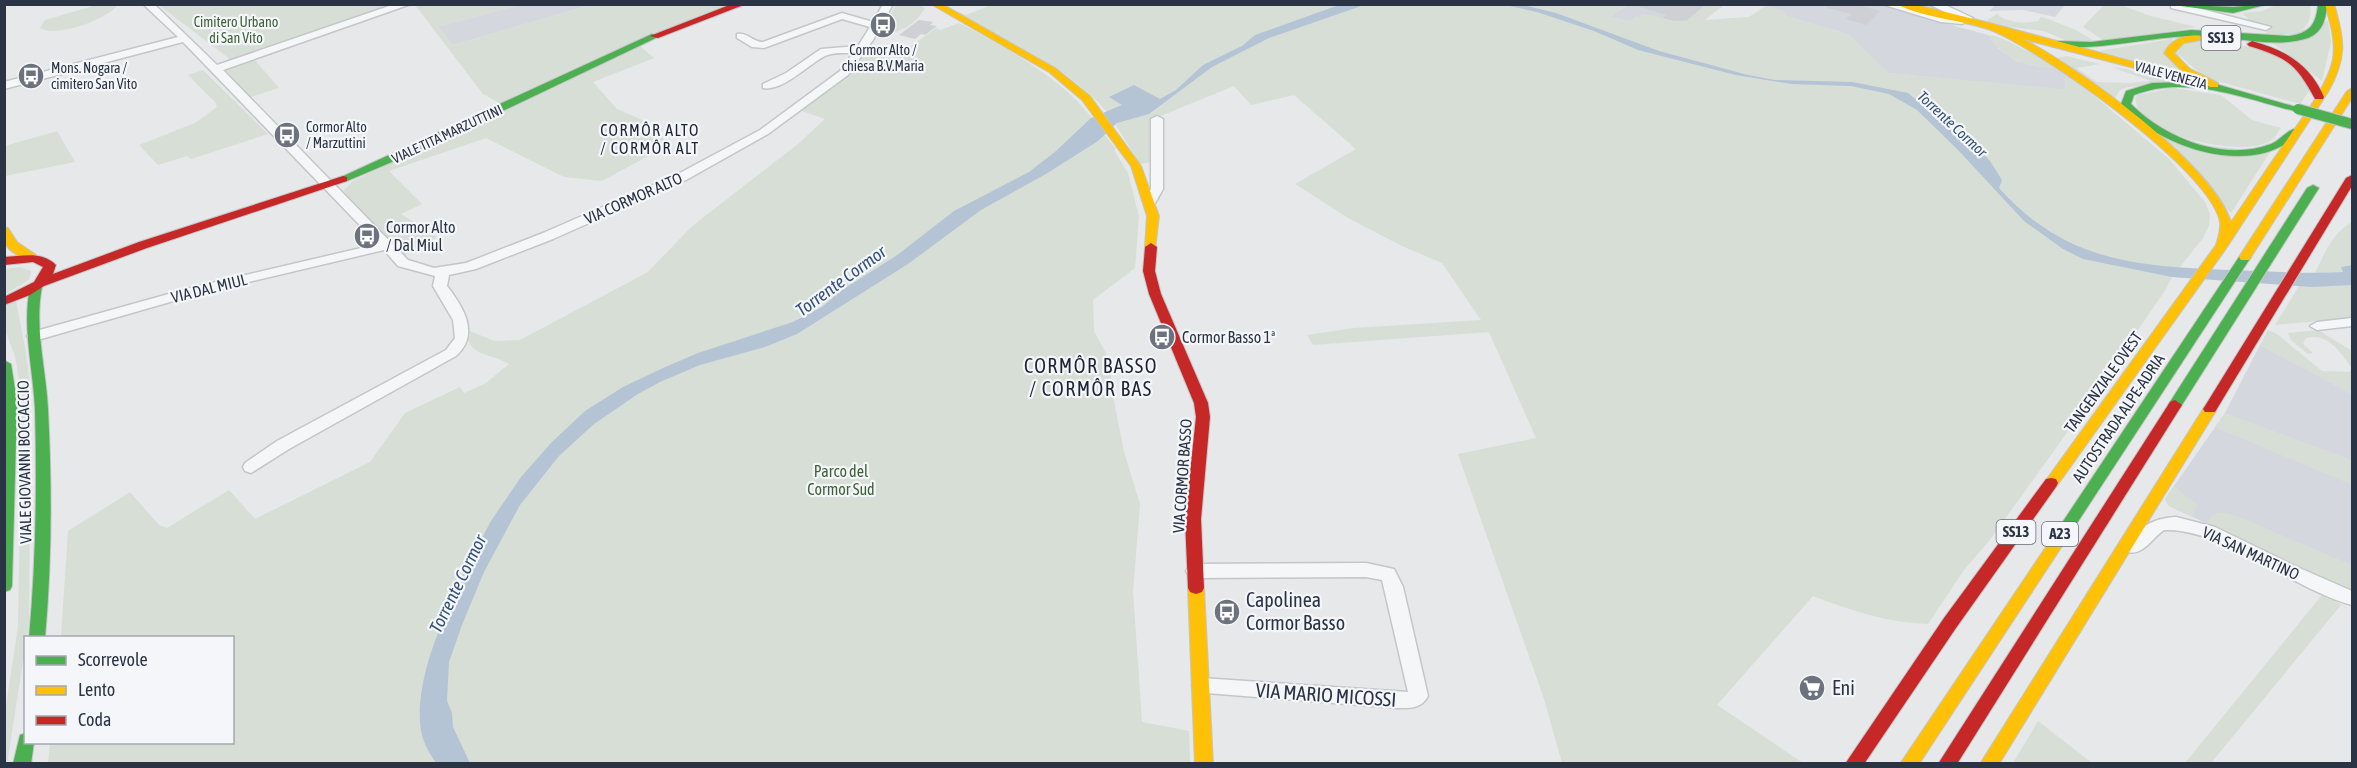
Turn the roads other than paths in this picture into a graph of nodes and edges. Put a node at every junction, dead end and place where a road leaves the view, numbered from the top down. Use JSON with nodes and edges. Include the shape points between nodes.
{"nodes":[{"id":1,"x":148,"y":4,"type":"edge"},
{"id":2,"x":406,"y":4,"type":"edge"},
{"id":3,"x":742,"y":4,"type":"edge"},
{"id":4,"x":935,"y":4,"type":"edge"},
{"id":5,"x":1886,"y":4,"type":"edge"},
{"id":6,"x":1901,"y":4,"type":"edge"},
{"id":7,"x":1920,"y":4,"type":"edge"},
{"id":8,"x":1933,"y":4,"type":"edge"},
{"id":9,"x":2170,"y":4,"type":"edge"},
{"id":10,"x":2265,"y":4,"type":"edge"},
{"id":11,"x":2323,"y":4,"type":"edge"},
{"id":12,"x":2329,"y":4,"type":"edge"},
{"id":13,"x":888,"y":5,"type":"edge"},
{"id":14,"x":1966,"y":20,"type":"junction"},
{"id":15,"x":876,"y":26,"type":"junction"},
{"id":16,"x":1990,"y":26,"type":"junction"},
{"id":17,"x":2266,"y":27,"type":"dead end"},
{"id":18,"x":741,"y":36,"type":"dead end"},
{"id":19,"x":184,"y":38,"type":"junction"},
{"id":20,"x":2057,"y":44,"type":"junction"},
{"id":21,"x":862,"y":49,"type":"junction"},
{"id":22,"x":215,"y":69,"type":"junction"},
{"id":23,"x":4,"y":86,"type":"edge"},
{"id":24,"x":767,"y":86,"type":"dead end"},
{"id":25,"x":2222,"y":88,"type":"junction"},
{"id":26,"x":2352,"y":91,"type":"edge"},
{"id":27,"x":2319,"y":97,"type":"junction"},
{"id":28,"x":1157,"y":119,"type":"dead end"},
{"id":29,"x":2350,"y":127,"type":"edge"},
{"id":30,"x":2299,"y":128,"type":"junction"},
{"id":31,"x":2323,"y":172,"type":"dead end"},
{"id":32,"x":2352,"y":178,"type":"edge"},
{"id":33,"x":328,"y":185,"type":"junction"},
{"id":34,"x":1149,"y":202,"type":"junction"},
{"id":35,"x":2345,"y":217,"type":"dead end"},
{"id":36,"x":4,"y":230,"type":"edge"},
{"id":37,"x":2313,"y":239,"type":"junction"},
{"id":38,"x":143,"y":245,"type":"junction"},
{"id":39,"x":386,"y":246,"type":"junction"},
{"id":40,"x":2221,"y":247,"type":"junction"},
{"id":41,"x":38,"y":259,"type":"junction"},
{"id":42,"x":4,"y":261,"type":"edge"},
{"id":43,"x":443,"y":272,"type":"junction"},
{"id":44,"x":38,"y":285,"type":"junction"},
{"id":45,"x":4,"y":301,"type":"edge"},
{"id":46,"x":2352,"y":322,"type":"edge"},
{"id":47,"x":2318,"y":326,"type":"dead end"},
{"id":48,"x":34,"y":336,"type":"junction"},
{"id":49,"x":4,"y":364,"type":"edge"},
{"id":50,"x":251,"y":467,"type":"dead end"},
{"id":51,"x":2121,"y":555,"type":"junction"},
{"id":52,"x":1195,"y":571,"type":"junction"},
{"id":53,"x":4,"y":586,"type":"edge"},
{"id":54,"x":2352,"y":598,"type":"edge"},
{"id":55,"x":38,"y":636,"type":"edge"},
{"id":56,"x":1201,"y":686,"type":"junction"},
{"id":57,"x":25,"y":744,"type":"edge"},
{"id":58,"x":22,"y":764,"type":"edge"},
{"id":59,"x":1204,"y":764,"type":"edge"},
{"id":60,"x":1854,"y":764,"type":"edge"},
{"id":61,"x":1909,"y":764,"type":"edge"},
{"id":62,"x":1947,"y":764,"type":"edge"},
{"id":63,"x":1989,"y":764,"type":"edge"}],
"edges":[{"from":1,"to":19,"type":"street","name":"VIA CORMOR ALTO"},
{"from":2,"to":22,"type":"street"},
{"from":3,"to":33,"type":"main road","name":"VIALE TITA MARZUTTINI","via":[[601,59],[440,138]]},
{"from":4,"to":34,"type":"main road","name":"VIA CORMOR BASSO","via":[[1052,70],[1086,98],[1136,166]]},
{"from":5,"to":14,"type":"street","name":"VIALE VENEZIA","via":[[1941,19]]},
{"from":6,"to":14,"type":"main road","name":"VIALE VENEZIA"},
{"from":7,"to":14,"type":"main road","name":"VIALE VENEZIA"},
{"from":8,"to":14,"type":"street","name":"VIALE VENEZIA"},
{"from":9,"to":10,"type":"main road","via":[[2213,9]]},
{"from":9,"to":17,"type":"street"},
{"from":11,"to":20,"type":"main road","via":[[2317,29],[2296,37],[2196,33],[2096,48]]},
{"from":12,"to":27,"type":"main road","name":"TANGENZIALE OVEST","via":[[2339,50],[2336,66]]},
{"from":13,"to":15,"type":"street","name":"VIA CORMOR ALTO"},
{"from":14,"to":16,"type":"main road","name":"VIALE VENEZIA"},
{"from":15,"to":18,"type":"street","via":[[842,16],[764,45]]},
{"from":15,"to":21,"type":"street","name":"VIA CORMOR ALTO"},
{"from":16,"to":20,"type":"main road","name":"VIALE VENEZIA"},
{"from":16,"to":40,"type":"main road","via":[[2077,76],[2187,167],[2218,204],[2225,220]]},
{"from":19,"to":22,"type":"street","name":"VIA CORMOR ALTO"},
{"from":19,"to":23,"type":"street"},
{"from":20,"to":25,"type":"main road","name":"VIALE VENEZIA"},
{"from":21,"to":24,"type":"street","via":[[825,51]]},
{"from":21,"to":43,"type":"street","name":"VIA CORMOR ALTO","via":[[844,73],[791,112],[747,142],[682,177],[548,237]]},
{"from":22,"to":33,"type":"street","name":"VIA CORMOR ALTO"},
{"from":25,"to":27,"type":"main road","number":"SS13","via":[[2181,66],[2169,53],[2171,47],[2181,40],[2202,37],[2234,39],[2259,46],[2303,66],[2316,83]]},
{"from":25,"to":29,"type":"main road","name":"VIALE VENEZIA","number":"SS13","bridge":true},
{"from":25,"to":30,"type":"main road","via":[[2147,87],[2130,93],[2126,104],[2137,118],[2160,133],[2218,150],[2266,149],[2277,146]]},
{"from":26,"to":61,"type":"main road","name":"AUTOSTRADA ALPE-ADRIA","number":"A23"},
{"from":27,"to":30,"type":"main road","name":"TANGENZIALE OVEST","number":"SS13"},
{"from":28,"to":34,"type":"street","name":"VIA CORMOR BASSO","via":[[1157,189]]},
{"from":30,"to":40,"type":"main road","name":"TANGENZIALE OVEST","number":"SS13"},
{"from":31,"to":62,"type":"main road","number":"A23"},
{"from":32,"to":37,"type":"main road"},
{"from":33,"to":38,"type":"main road","name":"VIALE TITA MARZUTTINI"},
{"from":33,"to":39,"type":"street","name":"VIA CORMOR ALTO"},
{"from":34,"to":52,"type":"main road","name":"VIA CORMOR BASSO","via":[[1153,216],[1149,271],[1203,417],[1193,519]]},
{"from":35,"to":37,"type":"main road"},
{"from":36,"to":41,"type":"main road","via":[[20,251]]},
{"from":37,"to":51,"type":"main road"},
{"from":38,"to":41,"type":"main road","name":"VIALE TITA MARZUTTINI"},
{"from":38,"to":44,"type":"main road","name":"VIALE TITA MARZUTTINI"},
{"from":39,"to":43,"type":"street","name":"VIA CORMOR ALTO","via":[[403,263]]},
{"from":39,"to":48,"type":"street","name":"VIA DAL MIUL","via":[[206,288]]},
{"from":40,"to":60,"type":"main road","name":"TANGENZIALE OVEST","number":"SS13","via":[[1950,623]]},
{"from":41,"to":42,"type":"main road","name":"VIALE TITA MARZUTTINI"},
{"from":41,"to":44,"type":"main road","name":"VIALE GIOVANNI BOCCACCIO","via":[[50,265],[50,272]]},
{"from":43,"to":50,"type":"street","via":[[440,286],[454,304],[464,335],[461,345]]},
{"from":44,"to":45,"type":"main road","name":"VIALE TITA MARZUTTINI"},
{"from":44,"to":48,"type":"main road","name":"VIALE GIOVANNI BOCCACCIO","via":[[30,302]]},
{"from":46,"to":47,"type":"street"},
{"from":48,"to":55,"type":"main road","name":"VIALE GIOVANNI BOCCACCIO","via":[[41,393]]},
{"from":49,"to":53,"type":"main road","name":"VIALE GIOVANNI BOCCACCIO","via":[[10,402]]},
{"from":51,"to":54,"type":"street","name":"VIA SAN MARTINO","via":[[2144,540],[2156,526],[2174,522],[2217,536]]},
{"from":51,"to":63,"type":"main road"},
{"from":52,"to":56,"type":"main road","name":"VIA CORMOR BASSO"},
{"from":52,"to":56,"type":"street","name":"VIA MARIO MICOSSI","via":[[1366,570],[1388,574],[1418,696],[1407,701]]},
{"from":56,"to":59,"type":"main road","name":"VIA CORMOR BASSO"},
{"from":57,"to":58,"type":"main road"}]}
